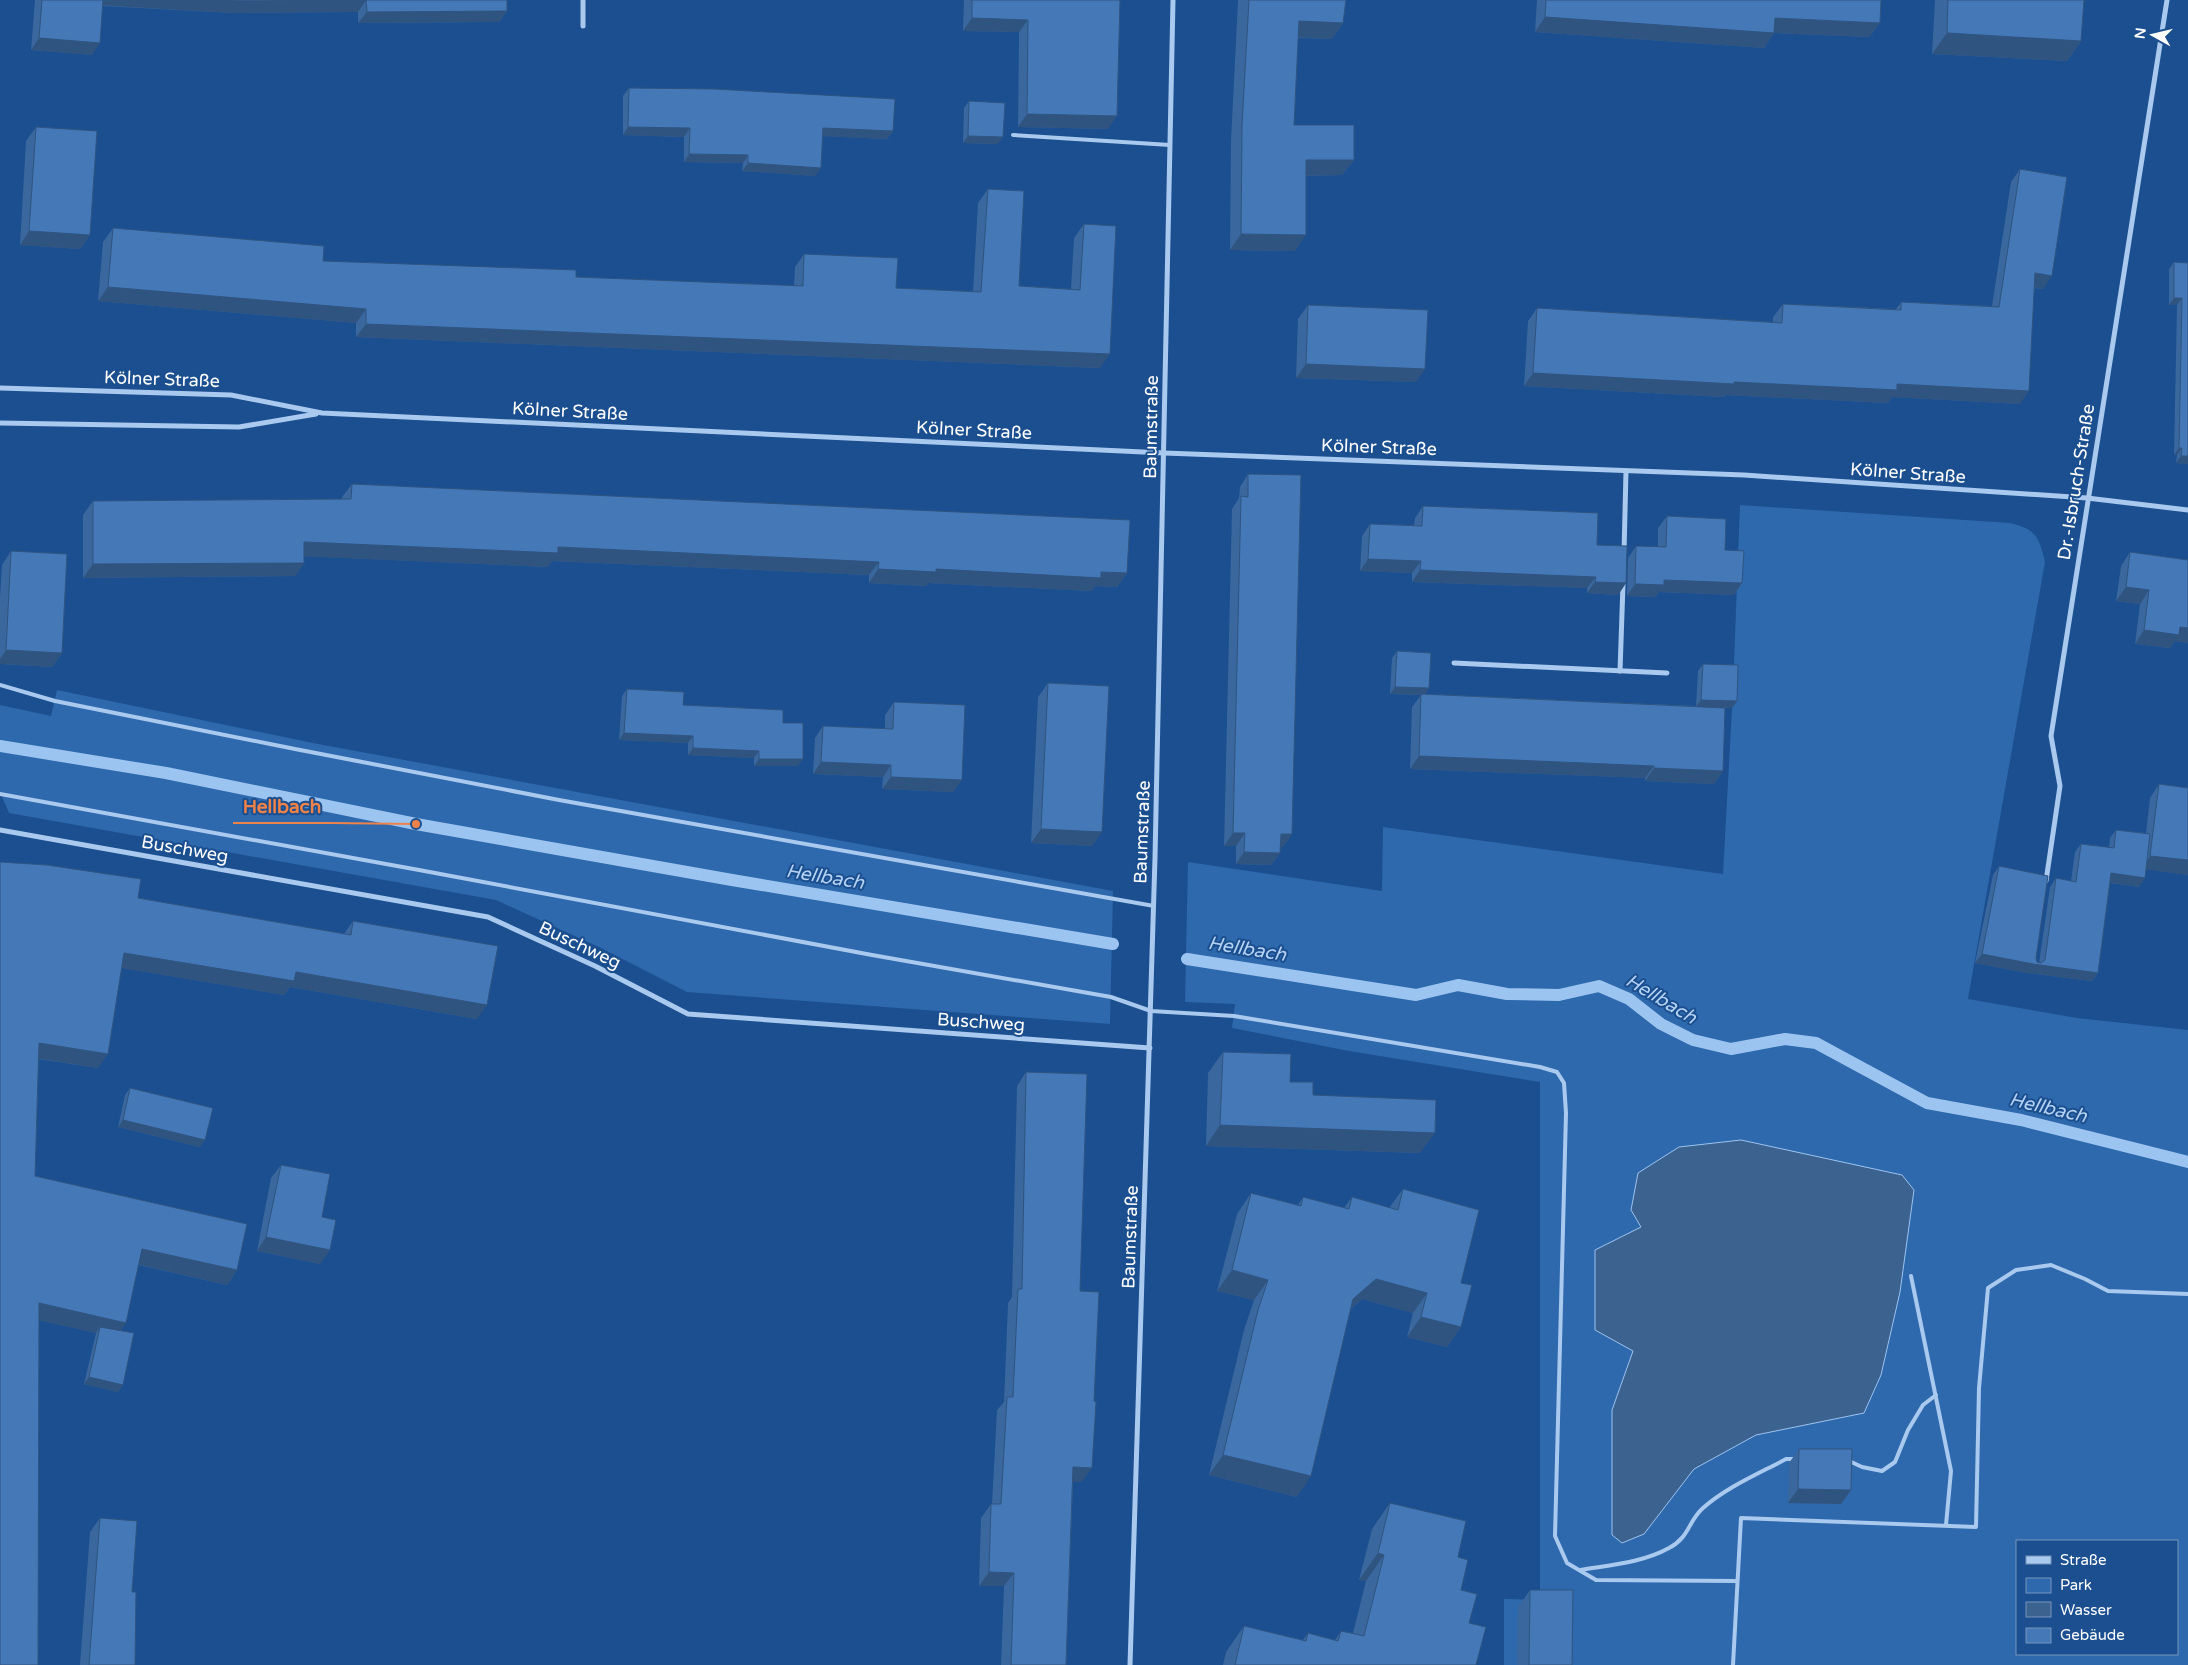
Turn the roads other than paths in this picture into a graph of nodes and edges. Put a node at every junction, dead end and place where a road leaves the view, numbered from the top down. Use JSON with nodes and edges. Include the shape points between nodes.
{"nodes":[{"id":1,"x":583,"y":0,"type":"edge"},
{"id":2,"x":1173,"y":0,"type":"edge"},
{"id":3,"x":2167,"y":0,"type":"edge"},
{"id":4,"x":583,"y":26,"type":"dead end"},
{"id":5,"x":1013,"y":135,"type":"dead end"},
{"id":6,"x":1170,"y":145,"type":"junction"},
{"id":7,"x":0,"y":388,"type":"edge"},
{"id":8,"x":322,"y":413,"type":"junction"},
{"id":9,"x":0,"y":423,"type":"edge"},
{"id":10,"x":1164,"y":453,"type":"junction"},
{"id":11,"x":1626,"y":471,"type":"junction"},
{"id":12,"x":2087,"y":498,"type":"junction"},
{"id":13,"x":2188,"y":510,"type":"edge"},
{"id":14,"x":1624,"y":556,"type":"edge"},
{"id":15,"x":1623,"y":576,"type":"edge"},
{"id":16,"x":1454,"y":663,"type":"dead end"},
{"id":17,"x":1620,"y":671,"type":"junction"},
{"id":18,"x":1667,"y":673,"type":"dead end"},
{"id":19,"x":0,"y":685,"type":"edge"},
{"id":20,"x":0,"y":794,"type":"edge"},
{"id":21,"x":0,"y":830,"type":"edge"},
{"id":22,"x":2045,"y":892,"type":"edge"},
{"id":23,"x":1154,"y":906,"type":"junction"},
{"id":24,"x":1151,"y":1012,"type":"junction"},
{"id":25,"x":1150,"y":1048,"type":"junction"},
{"id":26,"x":1911,"y":1276,"type":"dead end"},
{"id":27,"x":2188,"y":1294,"type":"edge"},
{"id":28,"x":1936,"y":1395,"type":"junction"},
{"id":29,"x":1803,"y":1459,"type":"edge"},
{"id":30,"x":1838,"y":1459,"type":"edge"},
{"id":31,"x":1946,"y":1525,"type":"junction"},
{"id":32,"x":1580,"y":1570,"type":"junction"},
{"id":33,"x":1736,"y":1581,"type":"junction"},
{"id":34,"x":1130,"y":1665,"type":"edge"},
{"id":35,"x":1733,"y":1665,"type":"edge"}],
"edges":[{"from":1,"to":4,"type":"street"},
{"from":2,"to":6,"type":"street","name":"Baumstraße"},
{"from":3,"to":12,"type":"street","name":"Dr.-Isbruch-Straße"},
{"from":5,"to":6,"type":"lane"},
{"from":6,"to":10,"type":"street","name":"Baumstraße"},
{"from":7,"to":8,"type":"street","name":"Kölner Straße","via":[[232,395]]},
{"from":8,"to":9,"type":"street","name":"Kölner Straße","via":[[239,427]]},
{"from":8,"to":10,"type":"street","name":"Kölner Straße"},
{"from":10,"to":11,"type":"street","name":"Kölner Straße"},
{"from":10,"to":23,"type":"street","name":"Baumstraße"},
{"from":11,"to":12,"type":"street","name":"Kölner Straße"},
{"from":11,"to":14,"type":"street"},
{"from":12,"to":13,"type":"street","name":"Kölner Straße"},
{"from":12,"to":22,"type":"street","name":"Dr.-Isbruch-Straße","via":[[2051,736],[2060,786]]},
{"from":15,"to":17,"type":"street"},
{"from":16,"to":17,"type":"street"},
{"from":17,"to":18,"type":"street"},
{"from":19,"to":23,"type":"lane","via":[[55,701],[539,796]]},
{"from":20,"to":24,"type":"lane","via":[[1111,997]]},
{"from":21,"to":25,"type":"street","name":"Buschweg","via":[[488,917],[595,966],[688,1014]]},
{"from":23,"to":24,"type":"street","name":"Baumstraße"},
{"from":24,"to":25,"type":"street","name":"Baumstraße"},
{"from":24,"to":32,"type":"lane","via":[[1234,1016],[1557,1072],[1564,1083],[1566,1113],[1555,1536],[1567,1563]]},
{"from":25,"to":34,"type":"street","name":"Baumstraße"},
{"from":26,"to":28,"type":"lane"},
{"from":27,"to":31,"type":"lane","via":[[2108,1291],[2051,1265],[2016,1270],[1988,1288],[1979,1388],[1976,1527]]},
{"from":28,"to":30,"type":"lane","via":[[1923,1405],[1895,1462],[1882,1471]]},
{"from":28,"to":31,"type":"lane","via":[[1950,1471]]},
{"from":29,"to":32,"type":"lane","via":[[1786,1459],[1717,1496],[1700,1511],[1682,1539],[1668,1548],[1648,1557]]},
{"from":31,"to":33,"type":"lane","via":[[1741,1518]]},
{"from":32,"to":33,"type":"lane","via":[[1596,1580]]},
{"from":33,"to":35,"type":"lane"}]}
